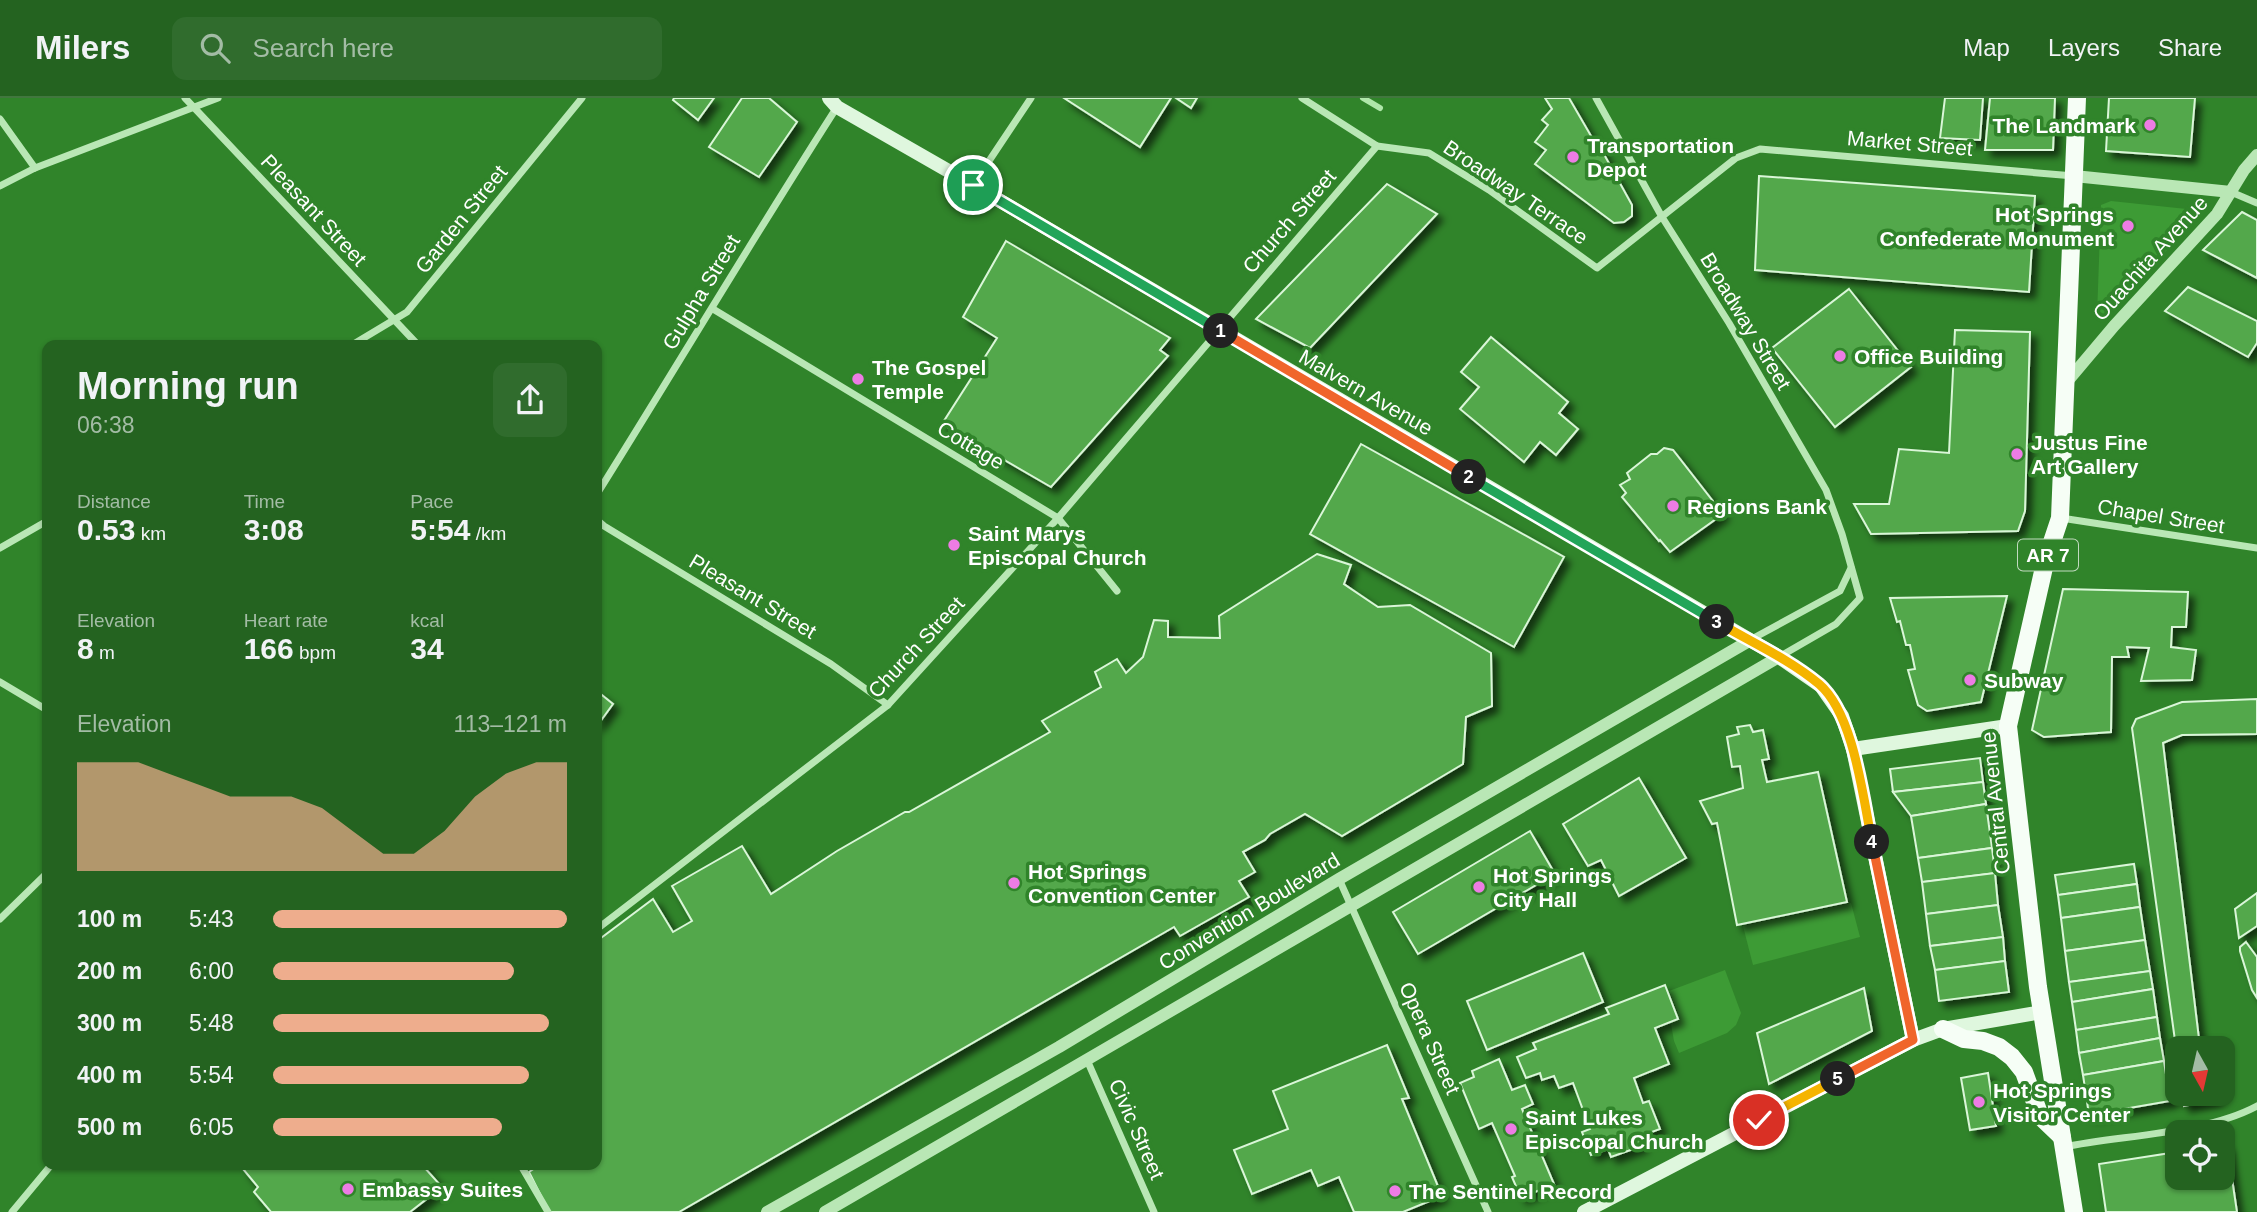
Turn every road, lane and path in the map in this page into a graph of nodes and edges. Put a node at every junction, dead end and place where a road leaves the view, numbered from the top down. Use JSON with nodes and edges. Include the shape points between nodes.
{"nodes":[{"id":1,"x":185,"y":98,"type":"edge"},
{"id":2,"x":218,"y":98,"type":"edge"},
{"id":3,"x":582,"y":98,"type":"edge"},
{"id":4,"x":1031,"y":98,"type":"edge"},
{"id":5,"x":1302,"y":98,"type":"edge"},
{"id":6,"x":1596,"y":98,"type":"edge"},
{"id":7,"x":2077,"y":98,"type":"edge"},
{"id":8,"x":833,"y":103,"type":"edge"},
{"id":9,"x":192,"y":107,"type":"junction"},
{"id":10,"x":0,"y":119,"type":"edge"},
{"id":11,"x":1377,"y":146,"type":"junction"},
{"id":12,"x":2257,"y":155,"type":"edge"},
{"id":13,"x":35,"y":168,"type":"junction"},
{"id":14,"x":2074,"y":176,"type":"junction"},
{"id":15,"x":973,"y":185,"type":"junction"},
{"id":16,"x":0,"y":186,"type":"edge"},
{"id":17,"x":2231,"y":192,"type":"junction"},
{"id":18,"x":2257,"y":203,"type":"edge"},
{"id":19,"x":1662,"y":216,"type":"junction"},
{"id":20,"x":1597,"y":268,"type":"joint"},
{"id":21,"x":713,"y":309,"type":"junction"},
{"id":22,"x":393,"y":320,"type":"junction"},
{"id":23,"x":1218,"y":330,"type":"junction"},
{"id":24,"x":360,"y":340,"type":"edge"},
{"id":25,"x":413,"y":340,"type":"edge"},
{"id":26,"x":2066,"y":383,"type":"junction"},
{"id":27,"x":602,"y":486,"type":"edge"},
{"id":28,"x":1058,"y":518,"type":"junction"},
{"id":29,"x":2060,"y":518,"type":"junction"},
{"id":30,"x":42,"y":524,"type":"edge"},
{"id":31,"x":602,"y":524,"type":"edge"},
{"id":32,"x":0,"y":548,"type":"edge"},
{"id":33,"x":2257,"y":548,"type":"edge"},
{"id":34,"x":1851,"y":568,"type":"junction"},
{"id":35,"x":1117,"y":591,"type":"dead end"},
{"id":36,"x":1749,"y":641,"type":"junction"},
{"id":37,"x":1779,"y":657,"type":"junction"},
{"id":38,"x":0,"y":682,"type":"edge"},
{"id":39,"x":888,"y":705,"type":"junction"},
{"id":40,"x":42,"y":707,"type":"edge"},
{"id":41,"x":2008,"y":726,"type":"junction"},
{"id":42,"x":1853,"y":749,"type":"junction"},
{"id":43,"x":42,"y":878,"type":"edge"},
{"id":44,"x":1339,"y":879,"type":"junction"},
{"id":45,"x":1352,"y":907,"type":"junction"},
{"id":46,"x":0,"y":919,"type":"edge"},
{"id":47,"x":602,"y":925,"type":"edge"},
{"id":48,"x":2042,"y":1012,"type":"junction"},
{"id":49,"x":1944,"y":1029,"type":"junction"},
{"id":50,"x":1913,"y":1040,"type":"junction"},
{"id":51,"x":1087,"y":1060,"type":"junction"},
{"id":52,"x":2257,"y":1106,"type":"edge"},
{"id":53,"x":2063,"y":1142,"type":"junction"},
{"id":54,"x":47,"y":1170,"type":"edge"},
{"id":55,"x":524,"y":1170,"type":"edge"},
{"id":56,"x":12,"y":1212,"type":"edge"},
{"id":57,"x":548,"y":1212,"type":"edge"},
{"id":58,"x":766,"y":1212,"type":"edge"},
{"id":59,"x":825,"y":1212,"type":"edge"},
{"id":60,"x":1154,"y":1212,"type":"edge"},
{"id":61,"x":1488,"y":1212,"type":"edge"},
{"id":62,"x":1584,"y":1212,"type":"edge"},
{"id":63,"x":2074,"y":1212,"type":"edge"}],
"edges":[{"from":1,"to":9,"type":"street","name":"Pleasant Street"},
{"from":2,"to":9,"type":"street"},
{"from":3,"to":22,"type":"street","name":"Garden Street","via":[[407,312]]},
{"from":4,"to":15,"type":"street"},
{"from":5,"to":11,"type":"street","name":"Broadway Terrace"},
{"from":6,"to":19,"type":"street","name":"Broadway Street"},
{"from":7,"to":14,"type":"main road","name":"Central Avenue","number":"AR 7"},
{"from":8,"to":15,"type":"main road","name":"Malvern Avenue"},
{"from":8,"to":21,"type":"street","name":"Gulpha Street"},
{"from":9,"to":13,"type":"street"},
{"from":9,"to":22,"type":"street","name":"Pleasant Street"},
{"from":10,"to":13,"type":"street"},
{"from":11,"to":20,"type":"street","name":"Broadway Terrace","via":[[1429,153]]},
{"from":11,"to":23,"type":"street","name":"Church Street"},
{"from":12,"to":17,"type":"street","name":"Ouachita Avenue"},
{"from":13,"to":16,"type":"street"},
{"from":14,"to":17,"type":"street","name":"Market Street"},
{"from":14,"to":19,"type":"street","name":"Market Street","via":[[1760,149],[1736,158]]},
{"from":14,"to":26,"type":"main road","name":"Central Avenue","number":"AR 7"},
{"from":15,"to":23,"type":"main road","name":"Malvern Avenue"},
{"from":17,"to":18,"type":"street","name":"Market Street"},
{"from":17,"to":26,"type":"street","name":"Ouachita Avenue","via":[[2217,214]]},
{"from":19,"to":20,"type":"street","name":"Market Street"},
{"from":19,"to":34,"type":"street","name":"Broadway Street","via":[[1826,490]]},
{"from":21,"to":27,"type":"street","name":"Gulpha Street"},
{"from":21,"to":28,"type":"street","name":"Cottage"},
{"from":22,"to":24,"type":"street","name":"Garden Street"},
{"from":22,"to":25,"type":"street","name":"Pleasant Street"},
{"from":23,"to":28,"type":"street","name":"Church Street"},
{"from":23,"to":36,"type":"main road","name":"Malvern Avenue"},
{"from":26,"to":29,"type":"main road","name":"Central Avenue","number":"AR 7"},
{"from":28,"to":35,"type":"street","name":"Cottage"},
{"from":28,"to":39,"type":"street","name":"Church Street"},
{"from":29,"to":33,"type":"street","name":"Chapel Street"},
{"from":29,"to":41,"type":"main road","name":"Central Avenue","number":"AR 7","via":[[2045,563]]},
{"from":30,"to":32,"type":"street"},
{"from":31,"to":39,"type":"street","name":"Pleasant Street","via":[[831,664]]},
{"from":34,"to":36,"type":"street","via":[[1840,591]]},
{"from":34,"to":37,"type":"street","name":"Broadway Street","via":[[1860,598],[1850,611]]},
{"from":36,"to":37,"type":"main road","name":"Malvern Avenue"},
{"from":36,"to":44,"type":"street","name":"Convention Boulevard"},
{"from":37,"to":42,"type":"main road","name":"Malvern Avenue","via":[[1821,686],[1842,716]]},
{"from":37,"to":45,"type":"street"},
{"from":38,"to":40,"type":"street"},
{"from":39,"to":47,"type":"street","name":"Church Street"},
{"from":41,"to":42,"type":"main road"},
{"from":41,"to":48,"type":"main road","name":"Central Avenue","number":"AR 7"},
{"from":42,"to":50,"type":"main road","name":"Malvern Avenue"},
{"from":43,"to":46,"type":"street"},
{"from":44,"to":45,"type":"street","name":"Opera Street"},
{"from":44,"to":58,"type":"street","name":"Convention Boulevard","via":[[1059,1048]]},
{"from":45,"to":51,"type":"street"},
{"from":45,"to":61,"type":"street","name":"Opera Street"},
{"from":48,"to":49,"type":"main road"},
{"from":48,"to":53,"type":"main road","name":"Central Avenue","number":"AR 7"},
{"from":49,"to":50,"type":"main road"},
{"from":49,"to":53,"type":"main road","via":[[1964,1039],[1999,1046],[2012,1057],[2024,1072],[2040,1116]]},
{"from":50,"to":62,"type":"main road"},
{"from":51,"to":59,"type":"street"},
{"from":51,"to":60,"type":"street","name":"Civic Street"},
{"from":52,"to":53,"type":"street","via":[[2207,1124]]},
{"from":53,"to":63,"type":"main road","name":"Central Avenue","number":"AR 7"},
{"from":54,"to":56,"type":"street"},
{"from":55,"to":57,"type":"street"}]}
